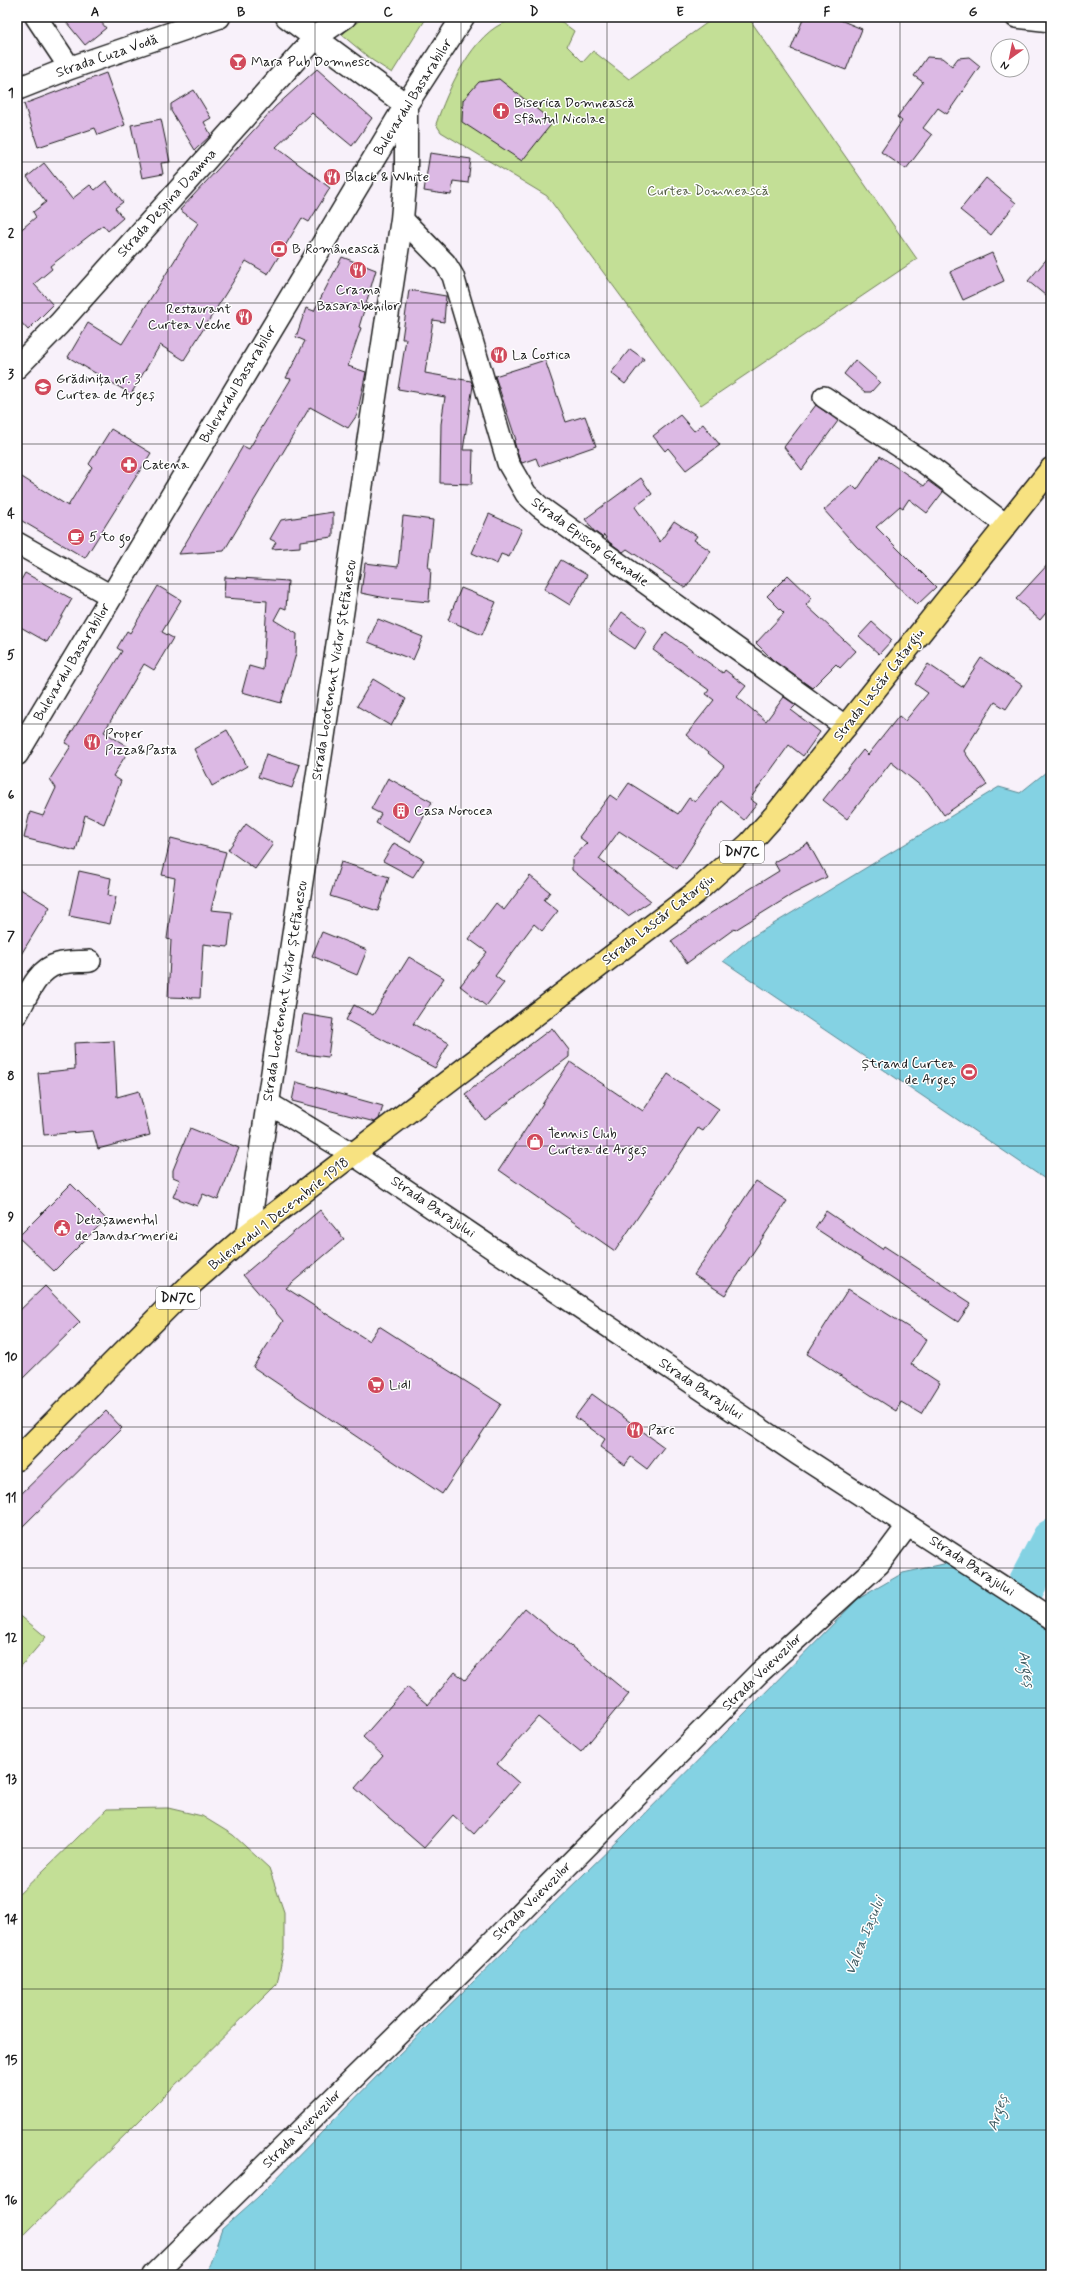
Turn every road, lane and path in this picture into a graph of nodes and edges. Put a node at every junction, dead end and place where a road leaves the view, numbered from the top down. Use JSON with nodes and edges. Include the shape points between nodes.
{"nodes":[{"id":1,"x":36,"y":17,"type":"edge"},
{"id":2,"x":220,"y":17,"type":"edge"},
{"id":3,"x":287,"y":17,"type":"edge"},
{"id":4,"x":345,"y":17,"type":"edge"},
{"id":5,"x":464,"y":17,"type":"edge"},
{"id":6,"x":1016,"y":17,"type":"edge"},
{"id":7,"x":1051,"y":21,"type":"edge"},
{"id":8,"x":316,"y":37,"type":"junction"},
{"id":9,"x":70,"y":68,"type":"junction"},
{"id":10,"x":17,"y":89,"type":"edge"},
{"id":11,"x":406,"y":105,"type":"junction"},
{"id":12,"x":402,"y":219,"type":"junction"},
{"id":13,"x":17,"y":367,"type":"edge"},
{"id":14,"x":824,"y":397,"type":"dead end"},
{"id":15,"x":1051,"y":469,"type":"edge"},
{"id":16,"x":1006,"y":524,"type":"junction"},
{"id":17,"x":17,"y":543,"type":"edge"},
{"id":18,"x":111,"y":596,"type":"junction"},
{"id":19,"x":846,"y":727,"type":"junction"},
{"id":20,"x":17,"y":754,"type":"edge"},
{"id":21,"x":90,"y":961,"type":"dead end"},
{"id":22,"x":17,"y":1014,"type":"edge"},
{"id":23,"x":268,"y":1103,"type":"junction"},
{"id":24,"x":354,"y":1155,"type":"junction"},
{"id":25,"x":248,"y":1234,"type":"junction"},
{"id":26,"x":17,"y":1459,"type":"edge"},
{"id":27,"x":908,"y":1525,"type":"junction"},
{"id":28,"x":1051,"y":1618,"type":"edge"},
{"id":29,"x":153,"y":2275,"type":"edge"}],
"edges":[{"from":1,"to":9,"type":"street"},
{"from":2,"to":9,"type":"main road","name":"Strada Cuza Vodă"},
{"from":3,"to":8,"type":"main road"},
{"from":4,"to":8,"type":"main road","name":"Strada Despina Doamna"},
{"from":5,"to":11,"type":"main road","name":"Bulevardul Basarabilor"},
{"from":6,"to":7,"type":"street"},
{"from":8,"to":11,"type":"main road"},
{"from":8,"to":13,"type":"main road","name":"Strada Despina Doamna","via":[[59,324]]},
{"from":9,"to":10,"type":"main road","name":"Strada Cuza Vodă"},
{"from":11,"to":12,"type":"main road","name":"Strada Locotenent Victor Ștefănescu","via":[[406,174]]},
{"from":11,"to":18,"type":"main road","name":"Bulevardul Basarabilor"},
{"from":12,"to":19,"type":"street","name":"Strada Episcop Ghenadie","via":[[445,263],[453,276],[508,463],[526,494]]},
{"from":12,"to":23,"type":"main road","name":"Strada Locotenent Victor Ștefănescu"},
{"from":14,"to":16,"type":"street","via":[[925,463]]},
{"from":15,"to":16,"type":"main road","name":"Strada Lascăr Catargiu","number":"DN7C"},
{"from":16,"to":19,"type":"main road","name":"Strada Lascăr Catargiu","number":"DN7C"},
{"from":17,"to":18,"type":"street"},
{"from":18,"to":20,"type":"main road","name":"Bulevardul Basarabilor"},
{"from":19,"to":24,"type":"main road","name":"Strada Lascăr Catargiu","number":"DN7C","via":[[776,815],[723,869]]},
{"from":21,"to":22,"type":"street","via":[[57,964],[47,969],[38,977]]},
{"from":23,"to":24,"type":"street","name":"Strada Barajului"},
{"from":23,"to":25,"type":"main road","name":"Strada Locotenent Victor Ștefănescu"},
{"from":24,"to":25,"type":"main road","name":"Bulevardul 1 Decembrie 1918","number":"DN7C"},
{"from":24,"to":27,"type":"street","name":"Strada Barajului","via":[[799,1455]]},
{"from":25,"to":26,"type":"main road","name":"Bulevardul 1 Decembrie 1918","number":"DN7C","via":[[191,1284]]},
{"from":27,"to":28,"type":"street","name":"Strada Barajului"},
{"from":27,"to":29,"type":"street","name":"Strada Voievozilor","via":[[879,1564],[759,1673],[466,1967]]}]}
